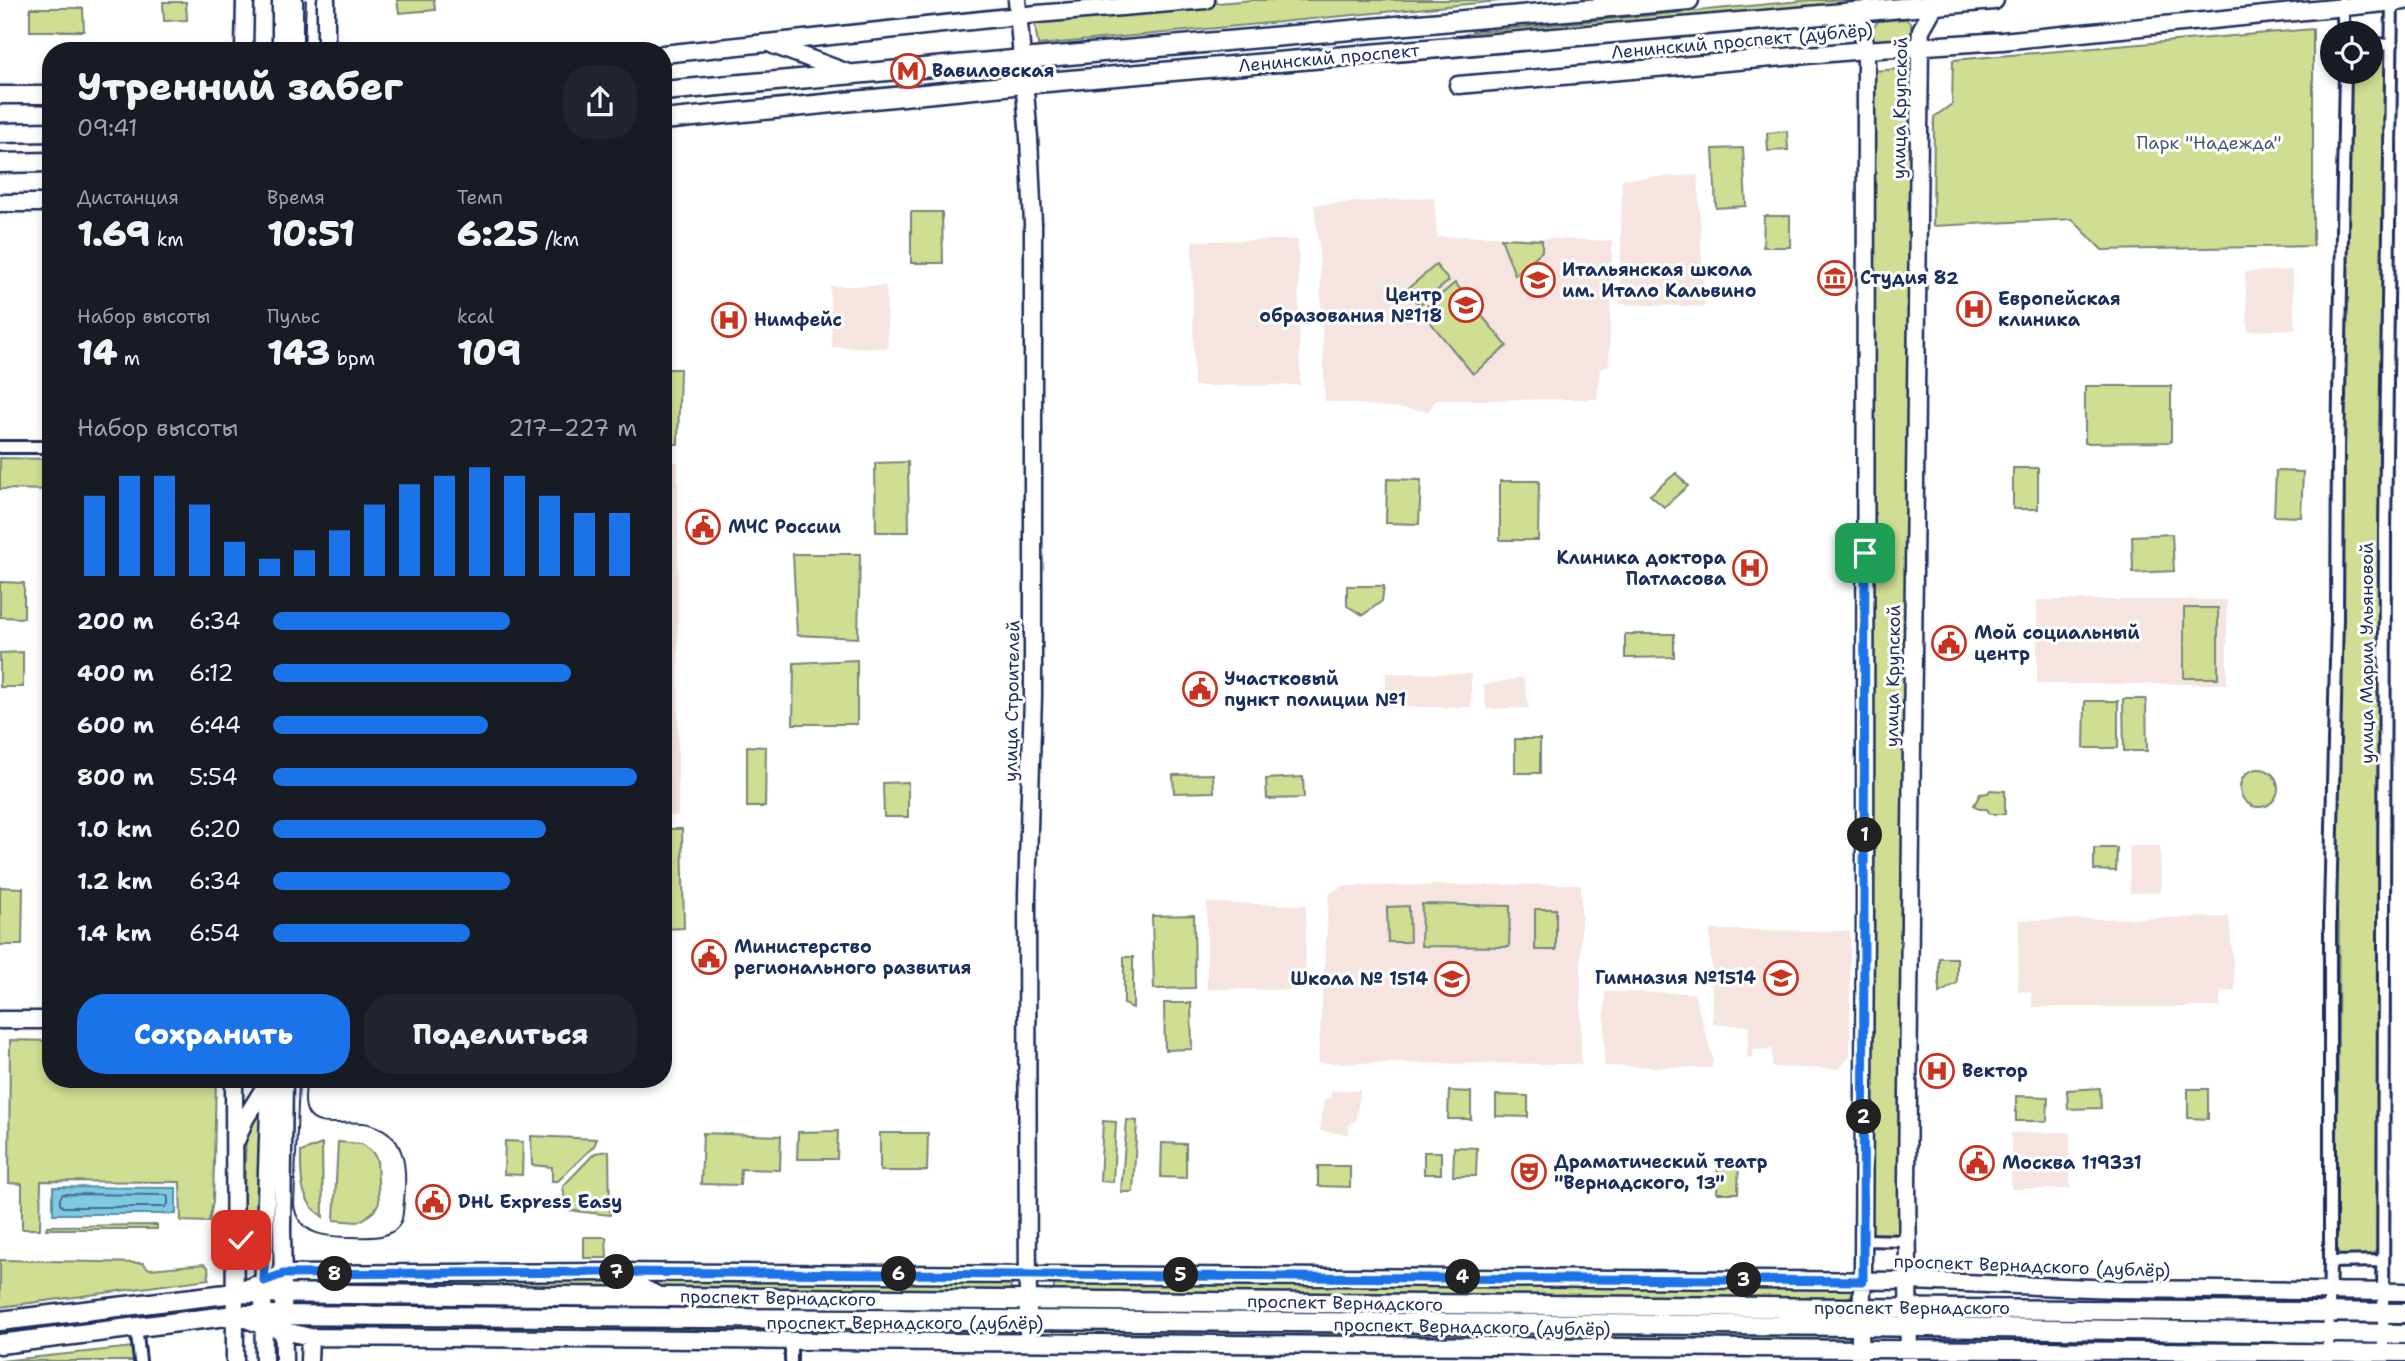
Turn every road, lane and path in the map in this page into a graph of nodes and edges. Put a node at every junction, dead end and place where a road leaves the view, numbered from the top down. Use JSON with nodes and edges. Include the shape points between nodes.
{"nodes":[{"id":1,"x":245,"y":0,"type":"edge"},
{"id":2,"x":281,"y":0,"type":"edge"},
{"id":3,"x":294,"y":0,"type":"edge"},
{"id":4,"x":326,"y":0,"type":"edge"},
{"id":5,"x":1206,"y":0,"type":"edge"},
{"id":6,"x":1689,"y":0,"type":"edge"},
{"id":7,"x":1994,"y":0,"type":"edge"},
{"id":8,"x":2397,"y":2,"type":"edge"},
{"id":9,"x":2342,"y":4,"type":"edge"},
{"id":10,"x":1935,"y":5,"type":"junction"},
{"id":11,"x":1017,"y":8,"type":"edge"},
{"id":12,"x":1846,"y":14,"type":"junction"},
{"id":13,"x":244,"y":42,"type":"edge"},
{"id":14,"x":281,"y":42,"type":"edge"},
{"id":15,"x":294,"y":42,"type":"edge"},
{"id":16,"x":326,"y":42,"type":"edge"},
{"id":17,"x":767,"y":43,"type":"junction"},
{"id":18,"x":1920,"y":45,"type":"junction"},
{"id":19,"x":2383,"y":45,"type":"edge"},
{"id":20,"x":2392,"y":45,"type":"junction"},
{"id":21,"x":1865,"y":50,"type":"junction"},
{"id":22,"x":672,"y":53,"type":"edge"},
{"id":23,"x":1022,"y":60,"type":"junction"},
{"id":24,"x":853,"y":74,"type":"junction"},
{"id":25,"x":1024,"y":84,"type":"junction"},
{"id":26,"x":2344,"y":84,"type":"edge"},
{"id":27,"x":1458,"y":85,"type":"dead end"},
{"id":28,"x":672,"y":90,"type":"edge"},
{"id":29,"x":0,"y":95,"type":"edge"},
{"id":30,"x":42,"y":96,"type":"edge"},
{"id":31,"x":672,"y":119,"type":"edge"},
{"id":32,"x":42,"y":132,"type":"edge"},
{"id":33,"x":0,"y":133,"type":"edge"},
{"id":34,"x":42,"y":162,"type":"edge"},
{"id":35,"x":0,"y":163,"type":"edge"},
{"id":36,"x":0,"y":203,"type":"edge"},
{"id":37,"x":42,"y":203,"type":"edge"},
{"id":38,"x":0,"y":447,"type":"edge"},
{"id":39,"x":42,"y":447,"type":"edge"},
{"id":40,"x":0,"y":1020,"type":"edge"},
{"id":41,"x":42,"y":1020,"type":"edge"},
{"id":42,"x":234,"y":1088,"type":"edge"},
{"id":43,"x":265,"y":1088,"type":"edge"},
{"id":44,"x":269,"y":1088,"type":"edge"},
{"id":45,"x":284,"y":1088,"type":"edge"},
{"id":46,"x":234,"y":1147,"type":"junction"},
{"id":47,"x":282,"y":1228,"type":"junction"},
{"id":48,"x":234,"y":1229,"type":"junction"},
{"id":49,"x":1863,"y":1240,"type":"junction"},
{"id":50,"x":1908,"y":1241,"type":"junction"},
{"id":51,"x":265,"y":1244,"type":"junction"},
{"id":52,"x":2383,"y":1261,"type":"junction"},
{"id":53,"x":2330,"y":1262,"type":"junction"},
{"id":54,"x":608,"y":1272,"type":"junction"},
{"id":55,"x":283,"y":1274,"type":"junction"},
{"id":56,"x":1030,"y":1274,"type":"junction"},
{"id":57,"x":1863,"y":1281,"type":"junction"},
{"id":58,"x":1909,"y":1281,"type":"junction"},
{"id":59,"x":264,"y":1287,"type":"junction"},
{"id":60,"x":2330,"y":1291,"type":"junction"},
{"id":61,"x":2383,"y":1292,"type":"junction"},
{"id":62,"x":2405,"y":1292,"type":"edge"},
{"id":63,"x":235,"y":1293,"type":"junction"},
{"id":64,"x":284,"y":1293,"type":"junction"},
{"id":65,"x":661,"y":1297,"type":"junction"},
{"id":66,"x":1028,"y":1300,"type":"junction"},
{"id":67,"x":127,"y":1304,"type":"junction"},
{"id":68,"x":1862,"y":1308,"type":"junction"},
{"id":69,"x":1909,"y":1308,"type":"junction"},
{"id":70,"x":2329,"y":1311,"type":"junction"},
{"id":71,"x":2383,"y":1313,"type":"junction"},
{"id":72,"x":2405,"y":1313,"type":"edge"},
{"id":73,"x":235,"y":1315,"type":"junction"},
{"id":74,"x":662,"y":1318,"type":"junction"},
{"id":75,"x":1028,"y":1319,"type":"junction"},
{"id":76,"x":0,"y":1321,"type":"edge"},
{"id":77,"x":264,"y":1321,"type":"junction"},
{"id":78,"x":1345,"y":1322,"type":"junction"},
{"id":79,"x":284,"y":1323,"type":"junction"},
{"id":80,"x":1862,"y":1326,"type":"junction"},
{"id":81,"x":133,"y":1327,"type":"junction"},
{"id":82,"x":1909,"y":1327,"type":"junction"},
{"id":83,"x":2329,"y":1333,"type":"junction"},
{"id":84,"x":2383,"y":1333,"type":"junction"},
{"id":85,"x":2405,"y":1334,"type":"edge"},
{"id":86,"x":310,"y":1337,"type":"junction"},
{"id":87,"x":622,"y":1341,"type":"junction"},
{"id":88,"x":792,"y":1341,"type":"junction"},
{"id":89,"x":1028,"y":1343,"type":"junction"},
{"id":90,"x":0,"y":1344,"type":"edge"},
{"id":91,"x":1374,"y":1346,"type":"junction"},
{"id":92,"x":2328,"y":1353,"type":"junction"},
{"id":93,"x":2383,"y":1353,"type":"junction"},
{"id":94,"x":2405,"y":1353,"type":"edge"},
{"id":95,"x":1860,"y":1355,"type":"edge"},
{"id":96,"x":1909,"y":1356,"type":"edge"},
{"id":97,"x":140,"y":1361,"type":"edge"},
{"id":98,"x":235,"y":1361,"type":"edge"},
{"id":99,"x":264,"y":1361,"type":"edge"},
{"id":100,"x":284,"y":1361,"type":"edge"},
{"id":101,"x":309,"y":1361,"type":"edge"},
{"id":102,"x":791,"y":1361,"type":"edge"}],
"edges":[{"from":1,"to":13,"type":"street"},
{"from":2,"to":14,"type":"street"},
{"from":3,"to":15,"type":"street"},
{"from":4,"to":16,"type":"street"},
{"from":5,"to":11,"type":"street"},
{"from":6,"to":23,"type":"main road","name":"Ленинский проспект"},
{"from":7,"to":10,"type":"main road","name":"Ленинский проспект"},
{"from":8,"to":9,"type":"street","name":"Ленинский проспект (дублёр)"},
{"from":8,"to":20,"type":"street","name":"улица Марии Ульяновой"},
{"from":9,"to":18,"type":"street","name":"Ленинский проспект (дублёр)","via":[[2002,41]]},
{"from":10,"to":12,"type":"main road","name":"Ленинский проспект"},
{"from":10,"to":18,"type":"street","name":"улица Крупской","via":[[1921,30]]},
{"from":11,"to":17,"type":"street"},
{"from":11,"to":23,"type":"street","name":"улица Строителей"},
{"from":12,"to":21,"type":"street","name":"улица Крупской","via":[[1860,26]]},
{"from":12,"to":25,"type":"main road","name":"Ленинский проспект"},
{"from":17,"to":22,"type":"street"},
{"from":17,"to":24,"type":"street"},
{"from":18,"to":21,"type":"street","name":"Ленинский проспект (дублёр)"},
{"from":18,"to":50,"type":"street","name":"улица Крупской"},
{"from":19,"to":20,"type":"street"},
{"from":20,"to":52,"type":"street","name":"улица Марии Ульяновой","via":[[2386,366]]},
{"from":21,"to":27,"type":"street","name":"Ленинский проспект (дублёр)"},
{"from":21,"to":49,"type":"street","name":"улица Крупской"},
{"from":23,"to":24,"type":"main road","name":"Ленинский проспект"},
{"from":23,"to":25,"type":"street","name":"улица Строителей"},
{"from":24,"to":28,"type":"main road","name":"Ленинский проспект"},
{"from":25,"to":31,"type":"main road","name":"Ленинский проспект"},
{"from":25,"to":56,"type":"street","name":"улица Строителей","via":[[1033,224],[1033,696],[1027,895]]},
{"from":26,"to":53,"type":"street","name":"улица Марии Ульяновой","via":[[2330,912]]},
{"from":29,"to":30,"type":"street"},
{"from":32,"to":33,"type":"main road"},
{"from":34,"to":35,"type":"main road"},
{"from":36,"to":37,"type":"street"},
{"from":38,"to":39,"type":"street"},
{"from":40,"to":41,"type":"street"},
{"from":42,"to":46,"type":"street"},
{"from":43,"to":46,"type":"street"},
{"from":44,"to":51,"type":"street"},
{"from":45,"to":47,"type":"street"},
{"from":46,"to":48,"type":"street"},
{"from":47,"to":51,"type":"street","via":[[279,1236]]},
{"from":47,"to":55,"type":"street"},
{"from":48,"to":51,"type":"street","via":[[249,1244]]},
{"from":48,"to":63,"type":"street"},
{"from":49,"to":50,"type":"street"},
{"from":49,"to":57,"type":"street","name":"улица Крупской"},
{"from":50,"to":58,"type":"street","name":"улица Крупской"},
{"from":51,"to":59,"type":"street"},
{"from":52,"to":53,"type":"street"},
{"from":52,"to":61,"type":"street","name":"улица Марии Ульяновой"},
{"from":53,"to":60,"type":"street","name":"улица Марии Ульяновой"},
{"from":54,"to":55,"type":"street","name":"проспект Вернадского (дублёр)"},
{"from":54,"to":56,"type":"street","name":"проспект Вернадского (дублёр)"},
{"from":54,"to":65,"type":"street","name":"проспект Вернадского (дублёр)"},
{"from":55,"to":59,"type":"street","name":"проспект Вернадского (дублёр)"},
{"from":55,"to":64,"type":"street"},
{"from":56,"to":57,"type":"street","name":"проспект Вернадского (дублёр)"},
{"from":56,"to":66,"type":"street","name":"улица Строителей"},
{"from":57,"to":58,"type":"street","name":"проспект Вернадского (дублёр)"},
{"from":57,"to":68,"type":"street","name":"улица Крупской"},
{"from":58,"to":60,"type":"street","name":"проспект Вернадского (дублёр)"},
{"from":58,"to":69,"type":"street","name":"улица Крупской"},
{"from":59,"to":63,"type":"main road","name":"проспект Вернадского"},
{"from":59,"to":64,"type":"main road","name":"проспект Вернадского"},
{"from":59,"to":77,"type":"street"},
{"from":60,"to":61,"type":"street","name":"проспект Вернадского (дублёр)"},
{"from":60,"to":70,"type":"street","name":"улица Марии Ульяновой"},
{"from":61,"to":62,"type":"street","name":"проспект Вернадского (дублёр)"},
{"from":61,"to":71,"type":"street","name":"улица Марии Ульяновой"},
{"from":63,"to":67,"type":"main road"},
{"from":63,"to":73,"type":"street"},
{"from":64,"to":65,"type":"main road","name":"проспект Вернадского"},
{"from":64,"to":79,"type":"street"},
{"from":65,"to":66,"type":"main road","name":"проспект Вернадского"},
{"from":66,"to":68,"type":"main road","name":"проспект Вернадского"},
{"from":66,"to":75,"type":"street","name":"улица Строителей"},
{"from":67,"to":76,"type":"main road"},
{"from":67,"to":81,"type":"street","via":[[139,1314]]},
{"from":68,"to":69,"type":"main road","name":"проспект Вернадского"},
{"from":68,"to":80,"type":"street","name":"улица Крупской"},
{"from":69,"to":70,"type":"main road","name":"проспект Вернадского"},
{"from":69,"to":82,"type":"street","name":"улица Крупской"},
{"from":70,"to":71,"type":"main road","name":"проспект Вернадского"},
{"from":70,"to":83,"type":"street","name":"улица Марии Ульяновой"},
{"from":71,"to":72,"type":"main road","name":"проспект Вернадского"},
{"from":71,"to":84,"type":"street","name":"улица Марии Ульяновой"},
{"from":73,"to":77,"type":"main road","name":"проспект Вернадского"},
{"from":73,"to":81,"type":"main road"},
{"from":73,"to":98,"type":"street"},
{"from":74,"to":75,"type":"main road","name":"проспект Вернадского"},
{"from":74,"to":79,"type":"main road","name":"проспект Вернадского"},
{"from":74,"to":87,"type":"street"},
{"from":75,"to":78,"type":"main road","name":"проспект Вернадского"},
{"from":75,"to":89,"type":"street","name":"улица Строителей"},
{"from":77,"to":79,"type":"main road","name":"проспект Вернадского"},
{"from":77,"to":99,"type":"street"},
{"from":78,"to":80,"type":"main road","name":"проспект Вернадского"},
{"from":78,"to":91,"type":"street"},
{"from":79,"to":86,"type":"street","name":"проспект Вернадского (дублёр)"},
{"from":79,"to":100,"type":"street"},
{"from":80,"to":82,"type":"main road","name":"проспект Вернадского"},
{"from":80,"to":95,"type":"street","name":"улица Крупской"},
{"from":81,"to":90,"type":"main road"},
{"from":81,"to":97,"type":"street"},
{"from":82,"to":83,"type":"main road","name":"проспект Вернадского"},
{"from":82,"to":96,"type":"street","name":"улица Крупской"},
{"from":83,"to":84,"type":"main road","name":"проспект Вернадского"},
{"from":83,"to":92,"type":"street","name":"улица Марии Ульяновой"},
{"from":84,"to":85,"type":"main road","name":"проспект Вернадского"},
{"from":84,"to":93,"type":"street","name":"улица Марии Ульяновой"},
{"from":86,"to":87,"type":"street","name":"проспект Вернадского (дублёр)"},
{"from":86,"to":101,"type":"street"},
{"from":87,"to":88,"type":"street","name":"проспект Вернадского (дублёр)"},
{"from":88,"to":89,"type":"street","name":"проспект Вернадского (дублёр)"},
{"from":88,"to":102,"type":"street"},
{"from":89,"to":91,"type":"street","name":"проспект Вернадского (дублёр)"},
{"from":91,"to":95,"type":"street","name":"проспект Вернадского (дублёр)"},
{"from":92,"to":93,"type":"street","name":"проспект Вернадского (дублёр)"},
{"from":92,"to":96,"type":"street","name":"проспект Вернадского (дублёр)"},
{"from":93,"to":94,"type":"street","name":"проспект Вернадского (дублёр)"},
{"from":95,"to":96,"type":"street","name":"проспект Вернадского (дублёр)"}]}
